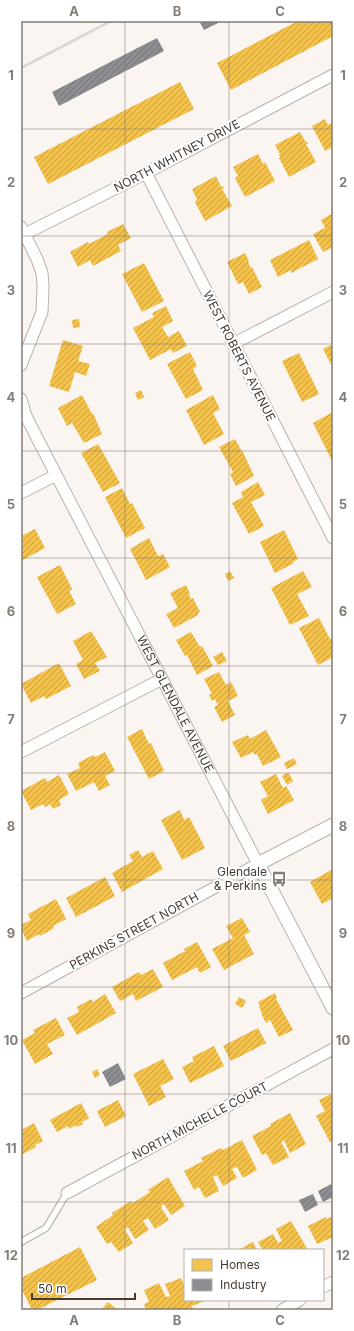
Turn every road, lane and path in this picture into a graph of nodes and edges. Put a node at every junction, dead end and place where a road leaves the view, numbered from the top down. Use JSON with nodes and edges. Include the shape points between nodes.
{"nodes":[{"id":1,"x":333,"y":75,"type":"edge"},
{"id":2,"x":146,"y":173,"type":"junction"},
{"id":3,"x":22,"y":232,"type":"edge"},
{"id":4,"x":333,"y":292,"type":"edge"},
{"id":5,"x":234,"y":344,"type":"junction"},
{"id":6,"x":21,"y":365,"type":"edge"},
{"id":7,"x":21,"y":399,"type":"edge"},
{"id":8,"x":56,"y":475,"type":"junction"},
{"id":9,"x":21,"y":493,"type":"edge"},
{"id":10,"x":333,"y":538,"type":"edge"},
{"id":11,"x":162,"y":679,"type":"junction"},
{"id":12,"x":21,"y":752,"type":"edge"},
{"id":13,"x":333,"y":825,"type":"edge"},
{"id":14,"x":258,"y":864,"type":"junction"},
{"id":15,"x":21,"y":993,"type":"edge"},
{"id":16,"x":333,"y":1008,"type":"edge"},
{"id":17,"x":333,"y":1049,"type":"edge"},
{"id":18,"x":67,"y":1193,"type":"joint"},
{"id":19,"x":21,"y":1242,"type":"edge"},
{"id":20,"x":333,"y":1282,"type":"edge"},
{"id":21,"x":324,"y":1286,"type":"edge"},
{"id":22,"x":298,"y":1304,"type":"edge"},
{"id":23,"x":282,"y":1310,"type":"edge"}],
"edges":[{"from":1,"to":2,"type":"street","name":"NORTH WHITNEY DRIVE"},
{"from":2,"to":3,"type":"street","name":"NORTH WHITNEY DRIVE"},
{"from":2,"to":5,"type":"street","name":"WEST ROBERTS AVENUE"},
{"from":3,"to":6,"type":"street","via":[[42,273],[43,297],[42,312]]},
{"from":4,"to":5,"type":"street"},
{"from":5,"to":10,"type":"street","name":"WEST ROBERTS AVENUE"},
{"from":7,"to":8,"type":"street","name":"WEST GLENDALE AVENUE","via":[[26,416]]},
{"from":8,"to":9,"type":"street"},
{"from":8,"to":11,"type":"street","name":"WEST GLENDALE AVENUE"},
{"from":11,"to":12,"type":"street"},
{"from":11,"to":14,"type":"street","name":"WEST GLENDALE AVENUE"},
{"from":13,"to":14,"type":"street","name":"PERKINS STREET NORTH"},
{"from":14,"to":15,"type":"street","name":"PERKINS STREET NORTH"},
{"from":14,"to":16,"type":"street","name":"WEST GLENDALE AVENUE"},
{"from":17,"to":18,"type":"street","name":"NORTH MICHELLE COURT"},
{"from":18,"to":19,"type":"lane","via":[[46,1228]]},
{"from":20,"to":21,"type":"street"},
{"from":22,"to":23,"type":"street"}]}
